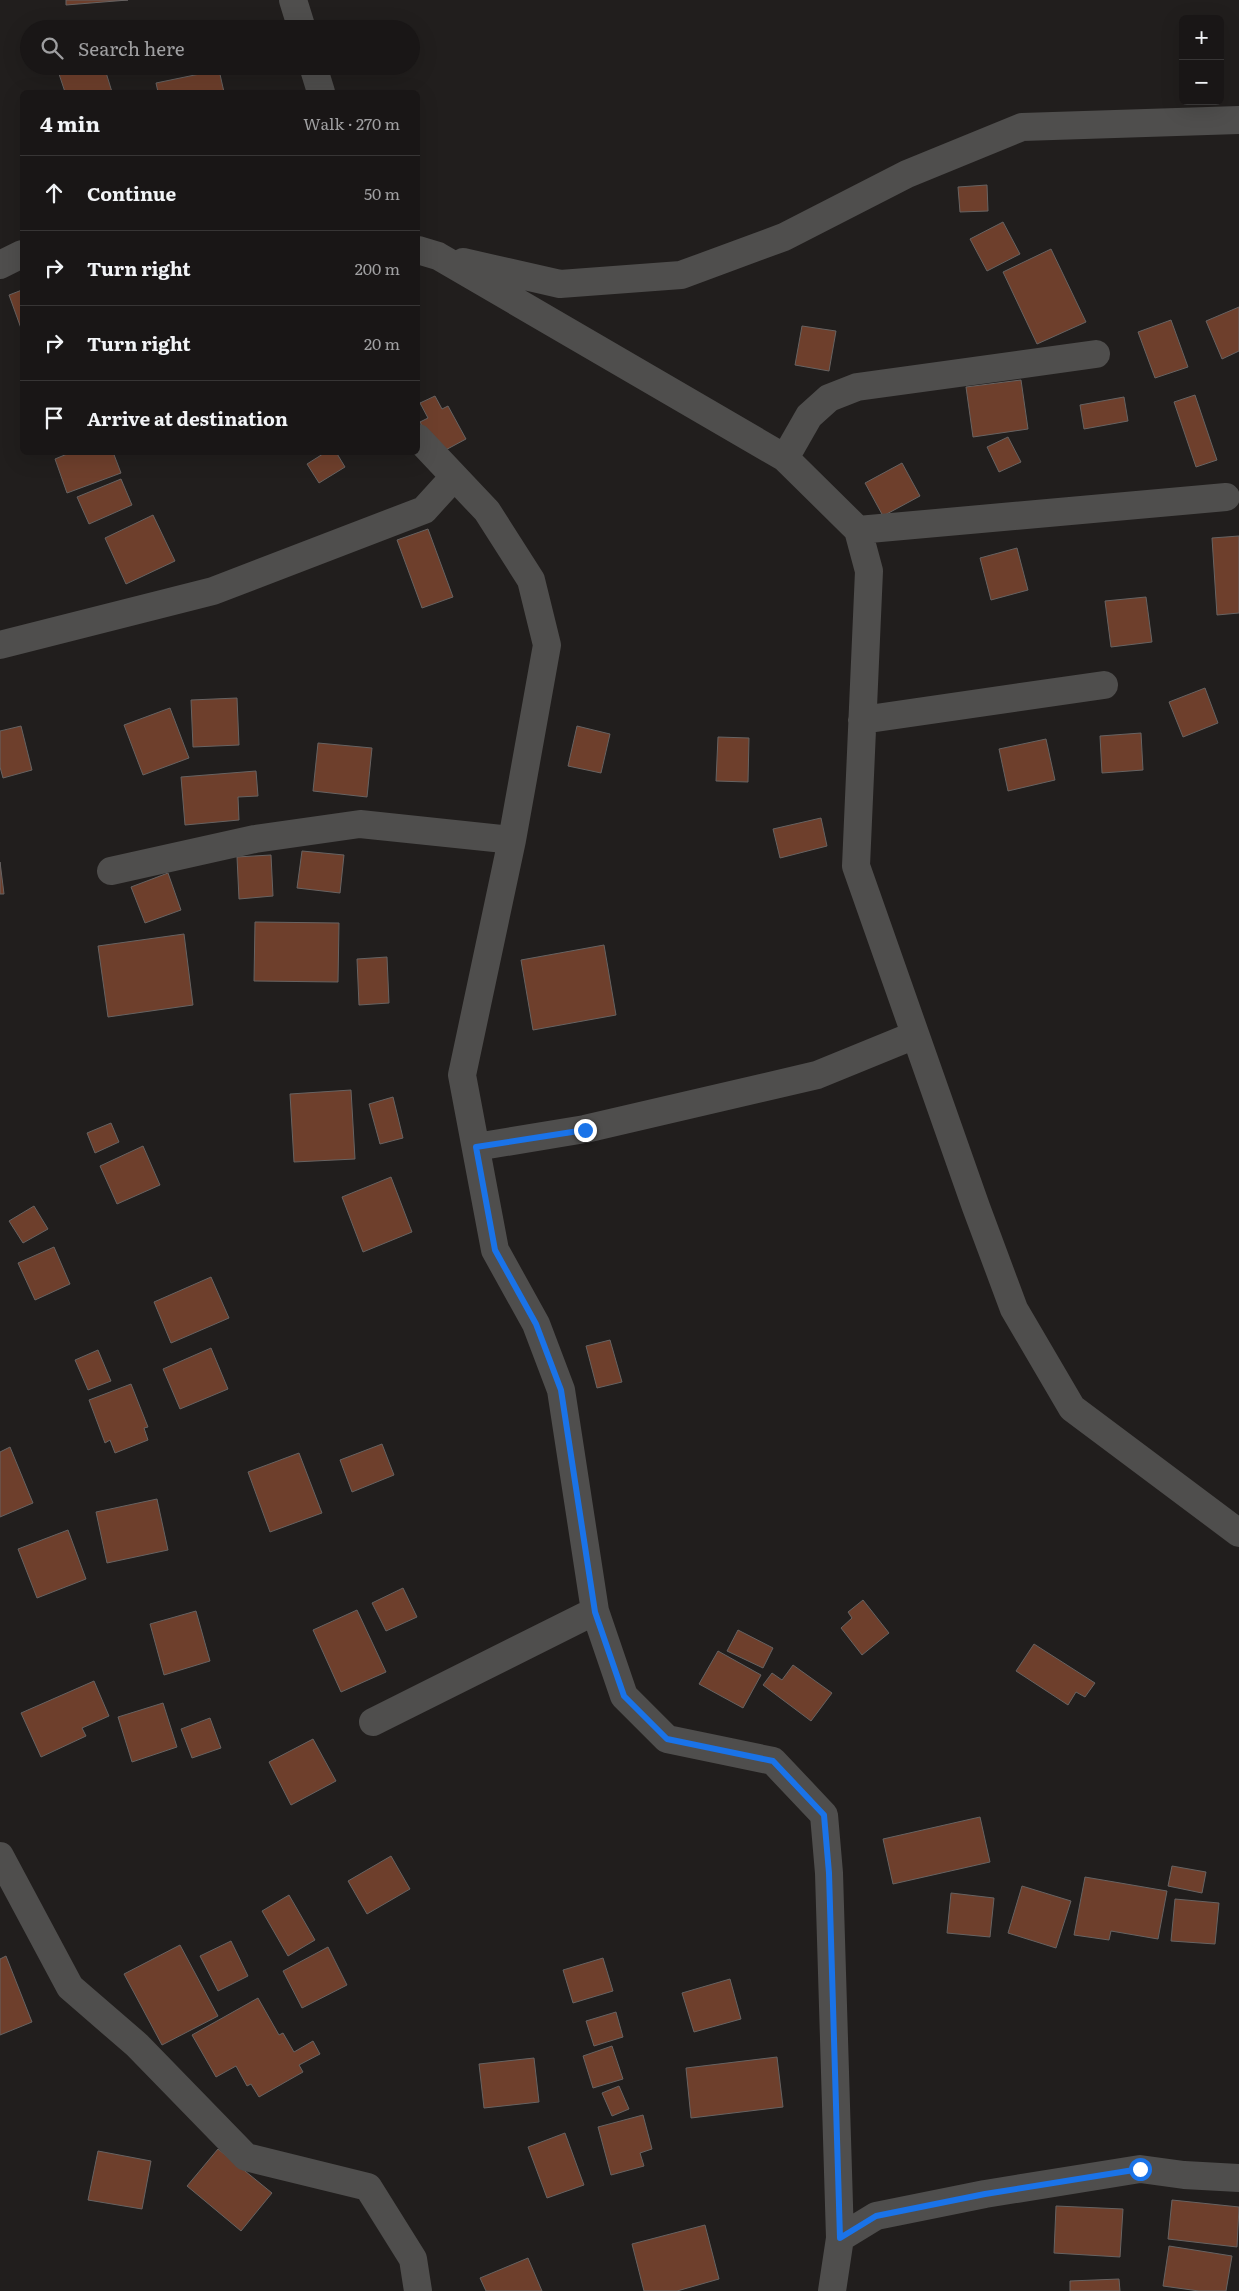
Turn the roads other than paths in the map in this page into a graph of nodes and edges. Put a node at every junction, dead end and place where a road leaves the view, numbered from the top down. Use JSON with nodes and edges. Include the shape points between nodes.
{"nodes":[{"id":1,"x":293,"y":0,"type":"edge"},
{"id":2,"x":299,"y":20,"type":"edge"},
{"id":3,"x":316,"y":75,"type":"edge"},
{"id":4,"x":320,"y":90,"type":"edge"},
{"id":5,"x":1239,"y":120,"type":"edge"},
{"id":6,"x":428,"y":253,"type":"edge"},
{"id":7,"x":20,"y":255,"type":"edge"},
{"id":8,"x":0,"y":264,"type":"edge"},
{"id":9,"x":1096,"y":354,"type":"dead end"},
{"id":10,"x":420,"y":440,"type":"edge"},
{"id":11,"x":784,"y":458,"type":"junction"},
{"id":12,"x":454,"y":476,"type":"junction"},
{"id":13,"x":1226,"y":497,"type":"dead end"},
{"id":14,"x":858,"y":530,"type":"junction"},
{"id":15,"x":0,"y":646,"type":"edge"},
{"id":16,"x":1104,"y":685,"type":"dead end"},
{"id":17,"x":862,"y":720,"type":"junction"},
{"id":18,"x":512,"y":840,"type":"junction"},
{"id":19,"x":111,"y":871,"type":"dead end"},
{"id":20,"x":915,"y":1035,"type":"junction"},
{"id":21,"x":476,"y":1147,"type":"junction"},
{"id":22,"x":1239,"y":1533,"type":"edge"},
{"id":23,"x":595,"y":1612,"type":"junction"},
{"id":24,"x":373,"y":1722,"type":"dead end"},
{"id":25,"x":0,"y":1856,"type":"edge"},
{"id":26,"x":1239,"y":2178,"type":"edge"},
{"id":27,"x":840,"y":2238,"type":"junction"},
{"id":28,"x":418,"y":2291,"type":"edge"},
{"id":29,"x":832,"y":2291,"type":"edge"}],
"edges":[{"from":1,"to":2,"type":"street"},
{"from":3,"to":4,"type":"street"},
{"from":5,"to":6,"type":"street","via":[[1022,127],[908,174],[784,237],[681,275],[560,284]]},
{"from":6,"to":11,"type":"street"},
{"from":7,"to":8,"type":"street"},
{"from":9,"to":11,"type":"street","via":[[857,387],[830,398],[809,416]]},
{"from":10,"to":12,"type":"street"},
{"from":11,"to":14,"type":"street"},
{"from":12,"to":15,"type":"street","via":[[424,510],[213,591]]},
{"from":12,"to":18,"type":"street","via":[[487,511],[531,580],[547,645]]},
{"from":13,"to":14,"type":"street"},
{"from":14,"to":17,"type":"street","via":[[869,571]]},
{"from":16,"to":17,"type":"street"},
{"from":17,"to":20,"type":"street","via":[[856,866]]},
{"from":18,"to":19,"type":"street","via":[[360,824],[256,839]]},
{"from":18,"to":21,"type":"street","via":[[462,1075]]},
{"from":20,"to":21,"type":"street","via":[[818,1075],[585,1130]]},
{"from":20,"to":22,"type":"street","via":[[1014,1309],[1072,1408]]},
{"from":21,"to":23,"type":"street","via":[[495,1250],[536,1324],[561,1390]]},
{"from":23,"to":24,"type":"street"},
{"from":23,"to":27,"type":"street","via":[[624,1696],[667,1739],[773,1761],[824,1815],[829,1873]]},
{"from":25,"to":28,"type":"street","via":[[70,1987],[137,2045],[246,2157],[368,2187],[413,2259]]},
{"from":26,"to":27,"type":"street","via":[[1140,2169],[985,2194],[876,2216]]},
{"from":27,"to":29,"type":"street"}]}
